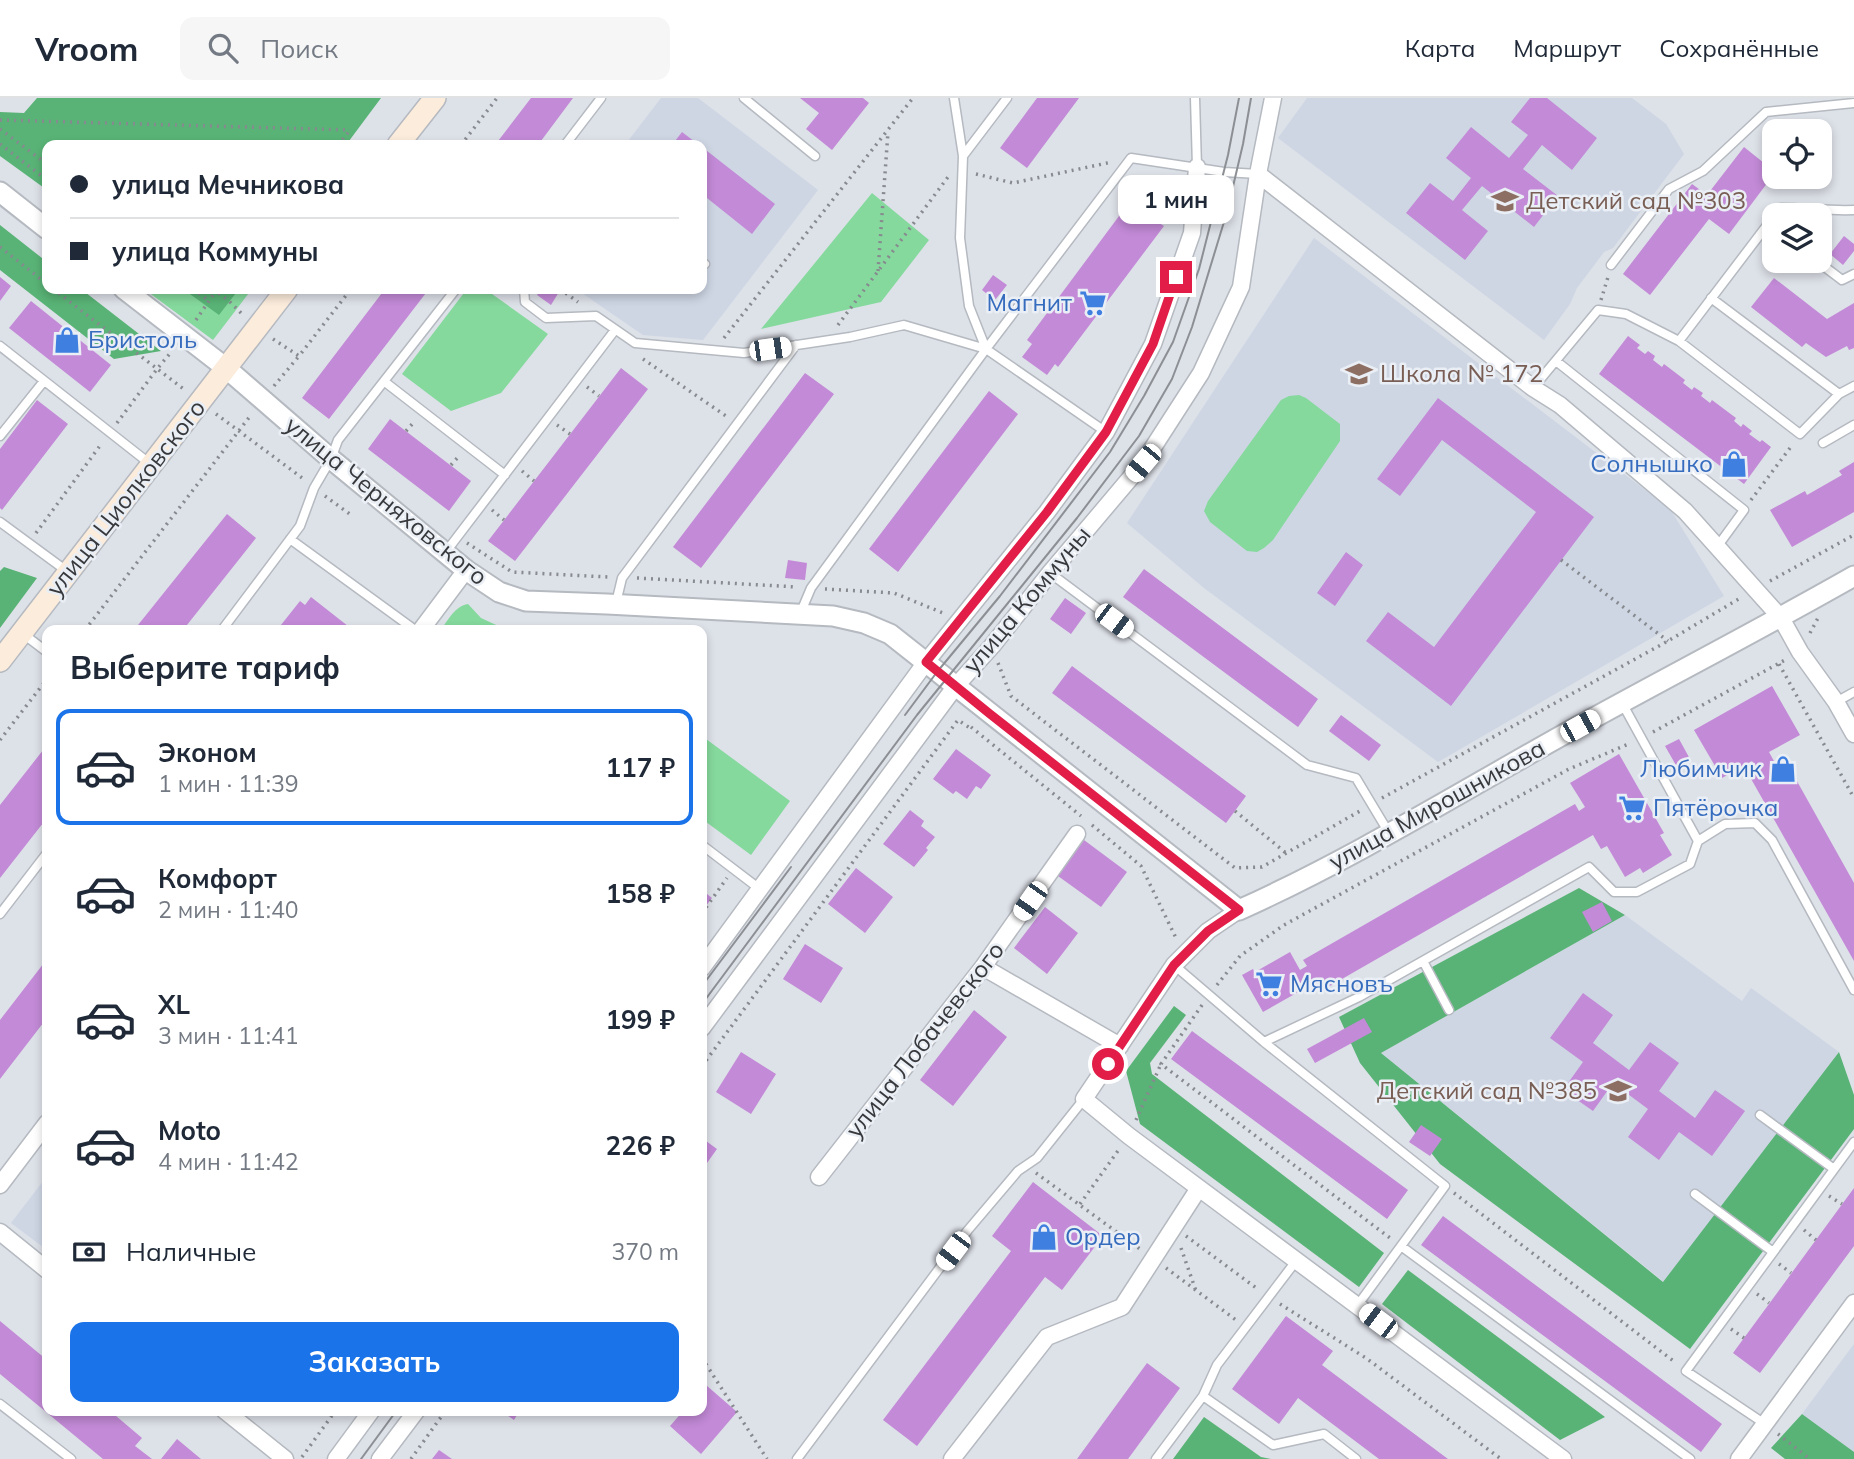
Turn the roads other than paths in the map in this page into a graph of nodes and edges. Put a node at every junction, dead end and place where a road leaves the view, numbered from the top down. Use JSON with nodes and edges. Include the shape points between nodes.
{"nodes":[{"id":1,"x":435,"y":98,"type":"edge"},
{"id":2,"x":601,"y":98,"type":"edge"},
{"id":3,"x":744,"y":98,"type":"edge"},
{"id":4,"x":954,"y":98,"type":"edge"},
{"id":5,"x":1007,"y":98,"type":"edge"},
{"id":6,"x":1195,"y":98,"type":"edge"},
{"id":7,"x":1273,"y":98,"type":"edge"},
{"id":8,"x":1854,"y":103,"type":"edge"},
{"id":9,"x":402,"y":140,"type":"edge"},
{"id":10,"x":569,"y":140,"type":"edge"},
{"id":11,"x":815,"y":156,"type":"dead end"},
{"id":12,"x":964,"y":156,"type":"junction"},
{"id":13,"x":1197,"y":167,"type":"junction"},
{"id":14,"x":1258,"y":174,"type":"junction"},
{"id":15,"x":0,"y":192,"type":"edge"},
{"id":16,"x":1854,"y":210,"type":"edge"},
{"id":17,"x":1832,"y":211,"type":"edge"},
{"id":18,"x":42,"y":225,"type":"edge"},
{"id":19,"x":1762,"y":234,"type":"edge"},
{"id":20,"x":1611,"y":265,"type":"road end"},
{"id":21,"x":1832,"y":272,"type":"edge"},
{"id":22,"x":1854,"y":274,"type":"edge"},
{"id":23,"x":130,"y":294,"type":"edge"},
{"id":24,"x":283,"y":294,"type":"edge"},
{"id":25,"x":452,"y":294,"type":"edge"},
{"id":26,"x":524,"y":294,"type":"edge"},
{"id":27,"x":1711,"y":298,"type":"junction"},
{"id":28,"x":615,"y":330,"type":"junction"},
{"id":29,"x":1679,"y":341,"type":"junction"},
{"id":30,"x":796,"y":345,"type":"junction"},
{"id":31,"x":0,"y":346,"type":"edge"},
{"id":32,"x":986,"y":349,"type":"junction"},
{"id":33,"x":1556,"y":361,"type":"junction"},
{"id":34,"x":226,"y":368,"type":"junction"},
{"id":35,"x":44,"y":381,"type":"junction"},
{"id":36,"x":385,"y":382,"type":"junction"},
{"id":37,"x":1854,"y":386,"type":"edge"},
{"id":38,"x":1533,"y":388,"type":"junction"},
{"id":39,"x":1839,"y":394,"type":"junction"},
{"id":40,"x":1854,"y":425,"type":"edge"},
{"id":41,"x":1106,"y":432,"type":"junction"},
{"id":42,"x":0,"y":436,"type":"edge"},
{"id":43,"x":1823,"y":443,"type":"dead end"},
{"id":44,"x":331,"y":459,"type":"junction"},
{"id":45,"x":151,"y":465,"type":"junction"},
{"id":46,"x":505,"y":475,"type":"junction"},
{"id":47,"x":0,"y":522,"type":"edge"},
{"id":48,"x":290,"y":539,"type":"junction"},
{"id":49,"x":451,"y":545,"type":"junction"},
{"id":50,"x":1717,"y":547,"type":"junction"},
{"id":51,"x":466,"y":570,"type":"junction"},
{"id":52,"x":68,"y":572,"type":"junction"},
{"id":53,"x":1050,"y":573,"type":"junction"},
{"id":54,"x":1854,"y":576,"type":"edge"},
{"id":55,"x":616,"y":604,"type":"junction"},
{"id":56,"x":800,"y":614,"type":"junction"},
{"id":57,"x":1781,"y":618,"type":"junction"},
{"id":58,"x":226,"y":625,"type":"edge"},
{"id":59,"x":408,"y":625,"type":"edge"},
{"id":60,"x":425,"y":625,"type":"edge"},
{"id":61,"x":21,"y":632,"type":"junction"},
{"id":62,"x":42,"y":648,"type":"edge"},
{"id":63,"x":0,"y":661,"type":"edge"},
{"id":64,"x":932,"y":667,"type":"junction"},
{"id":65,"x":955,"y":687,"type":"junction"},
{"id":66,"x":1854,"y":692,"type":"edge"},
{"id":67,"x":1622,"y":702,"type":"junction"},
{"id":68,"x":1836,"y":702,"type":"junction"},
{"id":69,"x":1854,"y":734,"type":"edge"},
{"id":70,"x":1389,"y":833,"type":"junction"},
{"id":71,"x":1077,"y":834,"type":"dead end"},
{"id":72,"x":1698,"y":841,"type":"junction"},
{"id":73,"x":707,"y":849,"type":"edge"},
{"id":74,"x":42,"y":859,"type":"edge"},
{"id":75,"x":761,"y":890,"type":"junction"},
{"id":76,"x":1239,"y":910,"type":"junction"},
{"id":77,"x":0,"y":914,"type":"edge"},
{"id":78,"x":707,"y":961,"type":"edge"},
{"id":79,"x":1423,"y":961,"type":"junction"},
{"id":80,"x":1174,"y":965,"type":"junction"},
{"id":81,"x":983,"y":967,"type":"junction"},
{"id":82,"x":1854,"y":990,"type":"edge"},
{"id":83,"x":1449,"y":1010,"type":"dead end"},
{"id":84,"x":707,"y":1021,"type":"edge"},
{"id":85,"x":1264,"y":1042,"type":"junction"},
{"id":86,"x":1120,"y":1046,"type":"junction"},
{"id":87,"x":1084,"y":1099,"type":"junction"},
{"id":88,"x":1760,"y":1115,"type":"dead end"},
{"id":89,"x":42,"y":1130,"type":"edge"},
{"id":90,"x":1854,"y":1142,"type":"edge"},
{"id":91,"x":1834,"y":1169,"type":"junction"},
{"id":92,"x":819,"y":1177,"type":"dead end"},
{"id":93,"x":0,"y":1185,"type":"edge"},
{"id":94,"x":1199,"y":1188,"type":"junction"},
{"id":95,"x":1695,"y":1194,"type":"dead end"},
{"id":96,"x":0,"y":1233,"type":"edge"},
{"id":97,"x":1401,"y":1246,"type":"junction"},
{"id":98,"x":1773,"y":1252,"type":"junction"},
{"id":99,"x":1296,"y":1261,"type":"junction"},
{"id":100,"x":42,"y":1266,"type":"edge"},
{"id":101,"x":1854,"y":1303,"type":"edge"},
{"id":102,"x":1357,"y":1306,"type":"junction"},
{"id":103,"x":1203,"y":1396,"type":"junction"},
{"id":104,"x":0,"y":1404,"type":"edge"},
{"id":105,"x":231,"y":1416,"type":"edge"},
{"id":106,"x":368,"y":1416,"type":"edge"},
{"id":107,"x":412,"y":1416,"type":"edge"},
{"id":108,"x":1765,"y":1424,"type":"junction"},
{"id":109,"x":71,"y":1459,"type":"edge"},
{"id":110,"x":285,"y":1459,"type":"edge"},
{"id":111,"x":336,"y":1459,"type":"edge"},
{"id":112,"x":380,"y":1459,"type":"edge"},
{"id":113,"x":797,"y":1459,"type":"edge"},
{"id":114,"x":952,"y":1459,"type":"edge"},
{"id":115,"x":1156,"y":1459,"type":"edge"},
{"id":116,"x":1356,"y":1459,"type":"edge"},
{"id":117,"x":1563,"y":1459,"type":"edge"},
{"id":118,"x":1690,"y":1459,"type":"edge"},
{"id":119,"x":1738,"y":1459,"type":"edge"}],
"edges":[{"from":1,"to":9,"type":"main road"},
{"from":2,"to":10,"type":"lane"},
{"from":3,"to":11,"type":"lane"},
{"from":4,"to":12,"type":"lane"},
{"from":5,"to":12,"type":"lane"},
{"from":6,"to":13,"type":"lane"},
{"from":7,"to":14,"type":"street","name":"улица Коммуны"},
{"from":8,"to":20,"type":"lane","via":[[1766,112],[1703,171],[1669,188]]},
{"from":12,"to":32,"type":"lane","via":[[960,238],[969,306]]},
{"from":13,"to":14,"type":"lane"},
{"from":13,"to":32,"type":"lane","via":[[1131,158]]},
{"from":13,"to":41,"type":"street","name":"улица Коммуны","via":[[1192,233],[1153,344]]},
{"from":14,"to":38,"type":"street"},
{"from":14,"to":53,"type":"street","name":"улица Коммуны","via":[[1241,287],[1201,373],[1143,463]]},
{"from":15,"to":18,"type":"street"},
{"from":16,"to":17,"type":"lane"},
{"from":19,"to":27,"type":"lane"},
{"from":21,"to":22,"type":"lane","via":[[1842,280]]},
{"from":23,"to":34,"type":"street","name":"улица Черняховского"},
{"from":24,"to":34,"type":"main road"},
{"from":25,"to":36,"type":"lane"},
{"from":26,"to":28,"type":"lane","via":[[525,302],[546,318],[596,316]]},
{"from":27,"to":29,"type":"lane"},
{"from":27,"to":39,"type":"lane"},
{"from":28,"to":30,"type":"lane","via":[[635,343],[714,351],[744,353]]},
{"from":28,"to":46,"type":"lane"},
{"from":29,"to":33,"type":"lane","via":[[1626,314],[1598,310]]},
{"from":29,"to":39,"type":"lane","via":[[1800,434]]},
{"from":30,"to":32,"type":"lane","via":[[904,325]]},
{"from":30,"to":55,"type":"lane","via":[[622,578]]},
{"from":31,"to":35,"type":"lane"},
{"from":32,"to":41,"type":"lane"},
{"from":32,"to":56,"type":"lane","via":[[811,588]]},
{"from":33,"to":38,"type":"lane"},
{"from":33,"to":50,"type":"lane","via":[[1744,510]]},
{"from":34,"to":44,"type":"street","name":"улица Черняховского","via":[[268,392]]},
{"from":34,"to":45,"type":"main road","name":"улица Циолковского"},
{"from":35,"to":42,"type":"lane"},
{"from":35,"to":45,"type":"lane"},
{"from":36,"to":44,"type":"lane","via":[[338,440]]},
{"from":36,"to":46,"type":"lane"},
{"from":37,"to":39,"type":"lane"},
{"from":38,"to":50,"type":"street","via":[[1560,405],[1685,511]]},
{"from":40,"to":43,"type":"lane"},
{"from":41,"to":64,"type":"street","name":"улица Коммуны","via":[[962,620]]},
{"from":44,"to":48,"type":"lane"},
{"from":44,"to":49,"type":"street","name":"улица Черняховского"},
{"from":45,"to":52,"type":"main road","name":"улица Циолковского"},
{"from":46,"to":49,"type":"lane"},
{"from":47,"to":52,"type":"lane"},
{"from":48,"to":58,"type":"lane"},
{"from":48,"to":59,"type":"lane"},
{"from":49,"to":51,"type":"street","name":"улица Черняховского"},
{"from":50,"to":57,"type":"street"},
{"from":51,"to":55,"type":"street","name":"улица Черняховского","via":[[499,592],[526,601]]},
{"from":51,"to":60,"type":"street"},
{"from":52,"to":61,"type":"main road","name":"улица Циолковского"},
{"from":53,"to":65,"type":"street","name":"улица Коммуны"},
{"from":53,"to":70,"type":"lane","via":[[1307,765],[1356,778]]},
{"from":54,"to":57,"type":"street","name":"улица Мирошникова"},
{"from":55,"to":56,"type":"street","name":"улица Черняховского"},
{"from":56,"to":64,"type":"street","name":"улица Черняховского","via":[[864,623],[890,634]]},
{"from":57,"to":67,"type":"street","name":"улица Мирошникова"},
{"from":57,"to":68,"type":"street"},
{"from":61,"to":62,"type":"lane"},
{"from":61,"to":63,"type":"main road","name":"улица Циолковского"},
{"from":64,"to":65,"type":"street"},
{"from":64,"to":75,"type":"street","name":"улица Коммуны"},
{"from":65,"to":76,"type":"street"},
{"from":65,"to":84,"type":"street","name":"улица Коммуны"},
{"from":66,"to":68,"type":"lane"},
{"from":67,"to":70,"type":"street","name":"улица Мирошникова"},
{"from":67,"to":72,"type":"lane"},
{"from":68,"to":69,"type":"street"},
{"from":70,"to":76,"type":"street","name":"улица Мирошникова"},
{"from":71,"to":81,"type":"street","name":"улица Лобачевского"},
{"from":72,"to":79,"type":"lane","via":[[1690,864],[1637,892],[1614,892],[1589,867]]},
{"from":72,"to":82,"type":"lane","via":[[1726,824],[1755,823],[1772,840]]},
{"from":73,"to":75,"type":"lane"},
{"from":74,"to":77,"type":"lane"},
{"from":75,"to":78,"type":"street","name":"улица Коммуны"},
{"from":76,"to":80,"type":"street","via":[[1208,931]]},
{"from":79,"to":83,"type":"lane"},
{"from":79,"to":85,"type":"lane"},
{"from":80,"to":85,"type":"lane"},
{"from":80,"to":86,"type":"street"},
{"from":81,"to":86,"type":"street"},
{"from":81,"to":92,"type":"street","name":"улица Лобачевского"},
{"from":85,"to":97,"type":"lane","via":[[1445,1186]]},
{"from":86,"to":87,"type":"street"},
{"from":87,"to":94,"type":"street"},
{"from":87,"to":113,"type":"lane","via":[[1037,1158],[1018,1171],[968,1230]]},
{"from":88,"to":91,"type":"lane"},
{"from":89,"to":93,"type":"street"},
{"from":90,"to":91,"type":"lane"},
{"from":91,"to":98,"type":"lane"},
{"from":94,"to":99,"type":"street"},
{"from":94,"to":114,"type":"street","via":[[1122,1307],[1047,1337]]},
{"from":95,"to":98,"type":"lane"},
{"from":96,"to":100,"type":"street"},
{"from":97,"to":102,"type":"lane"},
{"from":97,"to":118,"type":"lane"},
{"from":98,"to":108,"type":"lane","via":[[1686,1371]]},
{"from":99,"to":102,"type":"street"},
{"from":99,"to":103,"type":"lane","via":[[1217,1366]]},
{"from":101,"to":108,"type":"street"},
{"from":102,"to":117,"type":"street"},
{"from":103,"to":115,"type":"lane"},
{"from":103,"to":116,"type":"lane","via":[[1273,1445],[1324,1434]]},
{"from":104,"to":109,"type":"lane"},
{"from":105,"to":110,"type":"street"},
{"from":106,"to":111,"type":"street"},
{"from":107,"to":112,"type":"street"},
{"from":108,"to":119,"type":"street"}]}
